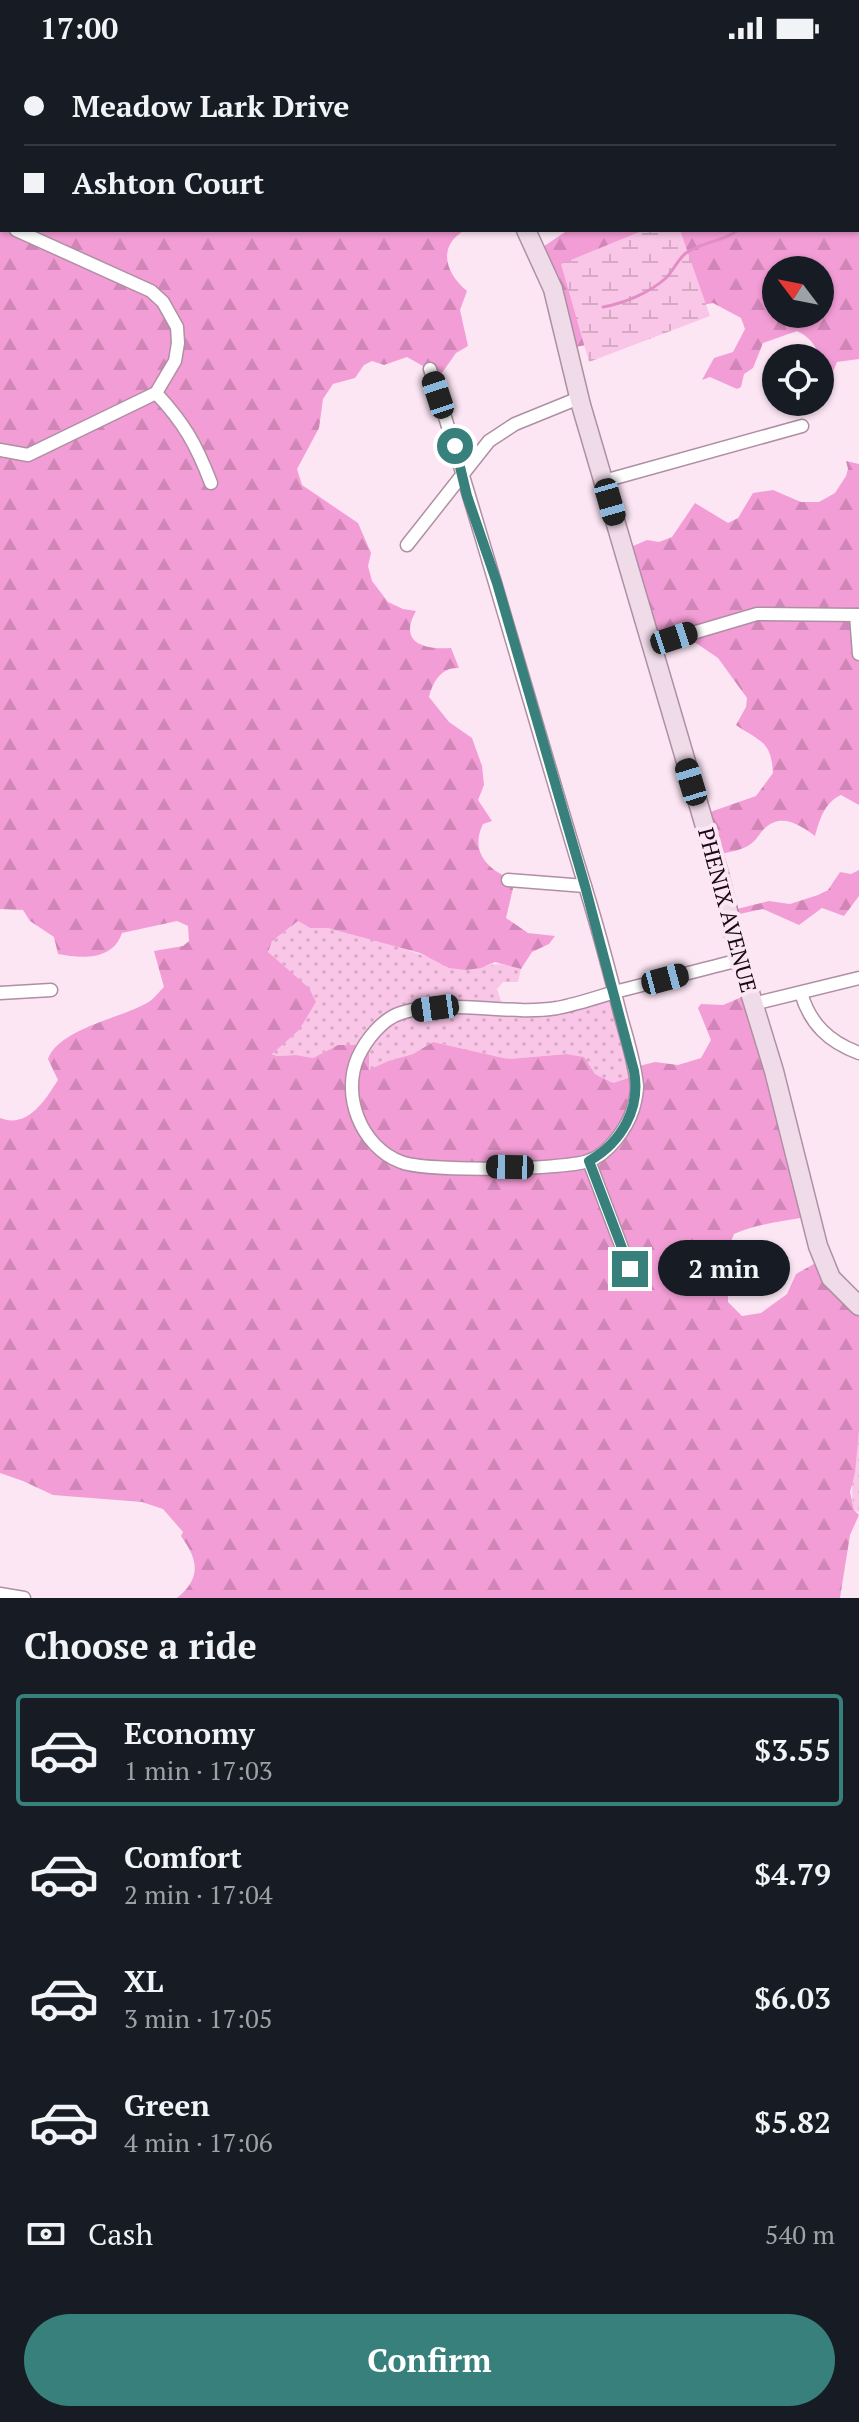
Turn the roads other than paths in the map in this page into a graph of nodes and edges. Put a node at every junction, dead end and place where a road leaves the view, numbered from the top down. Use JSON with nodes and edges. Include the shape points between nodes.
{"nodes":[{"id":1,"x":20,"y":232,"type":"edge"},
{"id":2,"x":527,"y":232,"type":"edge"},
{"id":3,"x":430,"y":369,"type":"dead end"},
{"id":4,"x":156,"y":393,"type":"junction"},
{"id":5,"x":579,"y":398,"type":"junction"},
{"id":6,"x":802,"y":426,"type":"dead end"},
{"id":7,"x":0,"y":450,"type":"edge"},
{"id":8,"x":463,"y":472,"type":"junction"},
{"id":9,"x":604,"y":481,"type":"junction"},
{"id":10,"x":211,"y":483,"type":"dead end"},
{"id":11,"x":407,"y":545,"type":"dead end"},
{"id":12,"x":858,"y":615,"type":"edge"},
{"id":13,"x":652,"y":645,"type":"junction"},
{"id":14,"x":859,"y":654,"type":"edge"},
{"id":15,"x":508,"y":880,"type":"dead end"},
{"id":16,"x":585,"y":886,"type":"junction"},
{"id":17,"x":740,"y":960,"type":"junction"},
{"id":18,"x":859,"y":978,"type":"edge"},
{"id":19,"x":51,"y":990,"type":"dead end"},
{"id":20,"x":615,"y":992,"type":"junction"},
{"id":21,"x":0,"y":993,"type":"edge"},
{"id":22,"x":801,"y":993,"type":"junction"},
{"id":23,"x":753,"y":1004,"type":"junction"},
{"id":24,"x":859,"y":1053,"type":"edge"},
{"id":25,"x":589,"y":1161,"type":"junction"},
{"id":26,"x":630,"y":1269,"type":"dead end"},
{"id":27,"x":859,"y":1306,"type":"edge"},
{"id":28,"x":0,"y":1594,"type":"edge"},
{"id":29,"x":24,"y":1598,"type":"edge"}],
"edges":[{"from":1,"to":4,"type":"street","via":[[151,291],[163,302],[177,327],[178,343],[175,361]]},
{"from":2,"to":5,"type":"main road","name":"PHENIX AVENUE","via":[[553,289]]},
{"from":3,"to":8,"type":"street"},
{"from":4,"to":7,"type":"street","via":[[28,455]]},
{"from":4,"to":10,"type":"street","via":[[182,421]]},
{"from":5,"to":8,"type":"street","via":[[515,424],[489,441]]},
{"from":5,"to":9,"type":"main road","name":"PHENIX AVENUE"},
{"from":6,"to":9,"type":"street"},
{"from":8,"to":11,"type":"street"},
{"from":8,"to":16,"type":"street"},
{"from":9,"to":13,"type":"main road","name":"PHENIX AVENUE"},
{"from":12,"to":13,"type":"street","via":[[757,614]]},
{"from":12,"to":14,"type":"street"},
{"from":13,"to":17,"type":"main road","name":"PHENIX AVENUE"},
{"from":15,"to":16,"type":"street"},
{"from":16,"to":20,"type":"street"},
{"from":17,"to":20,"type":"street"},
{"from":17,"to":23,"type":"main road","name":"PHENIX AVENUE"},
{"from":18,"to":22,"type":"street"},
{"from":19,"to":21,"type":"street"},
{"from":20,"to":25,"type":"street","via":[[637,1089],[635,1105],[619,1135]]},
{"from":20,"to":25,"type":"street","via":[[555,1008],[405,1012],[386,1021],[356,1059],[355,1112],[364,1131],[391,1158],[420,1167],[540,1168]]},
{"from":22,"to":23,"type":"street"},
{"from":22,"to":24,"type":"street","via":[[825,1035]]},
{"from":23,"to":27,"type":"main road","name":"PHENIX AVENUE","via":[[818,1246],[831,1278]]},
{"from":25,"to":26,"type":"street"},
{"from":28,"to":29,"type":"street"}]}
